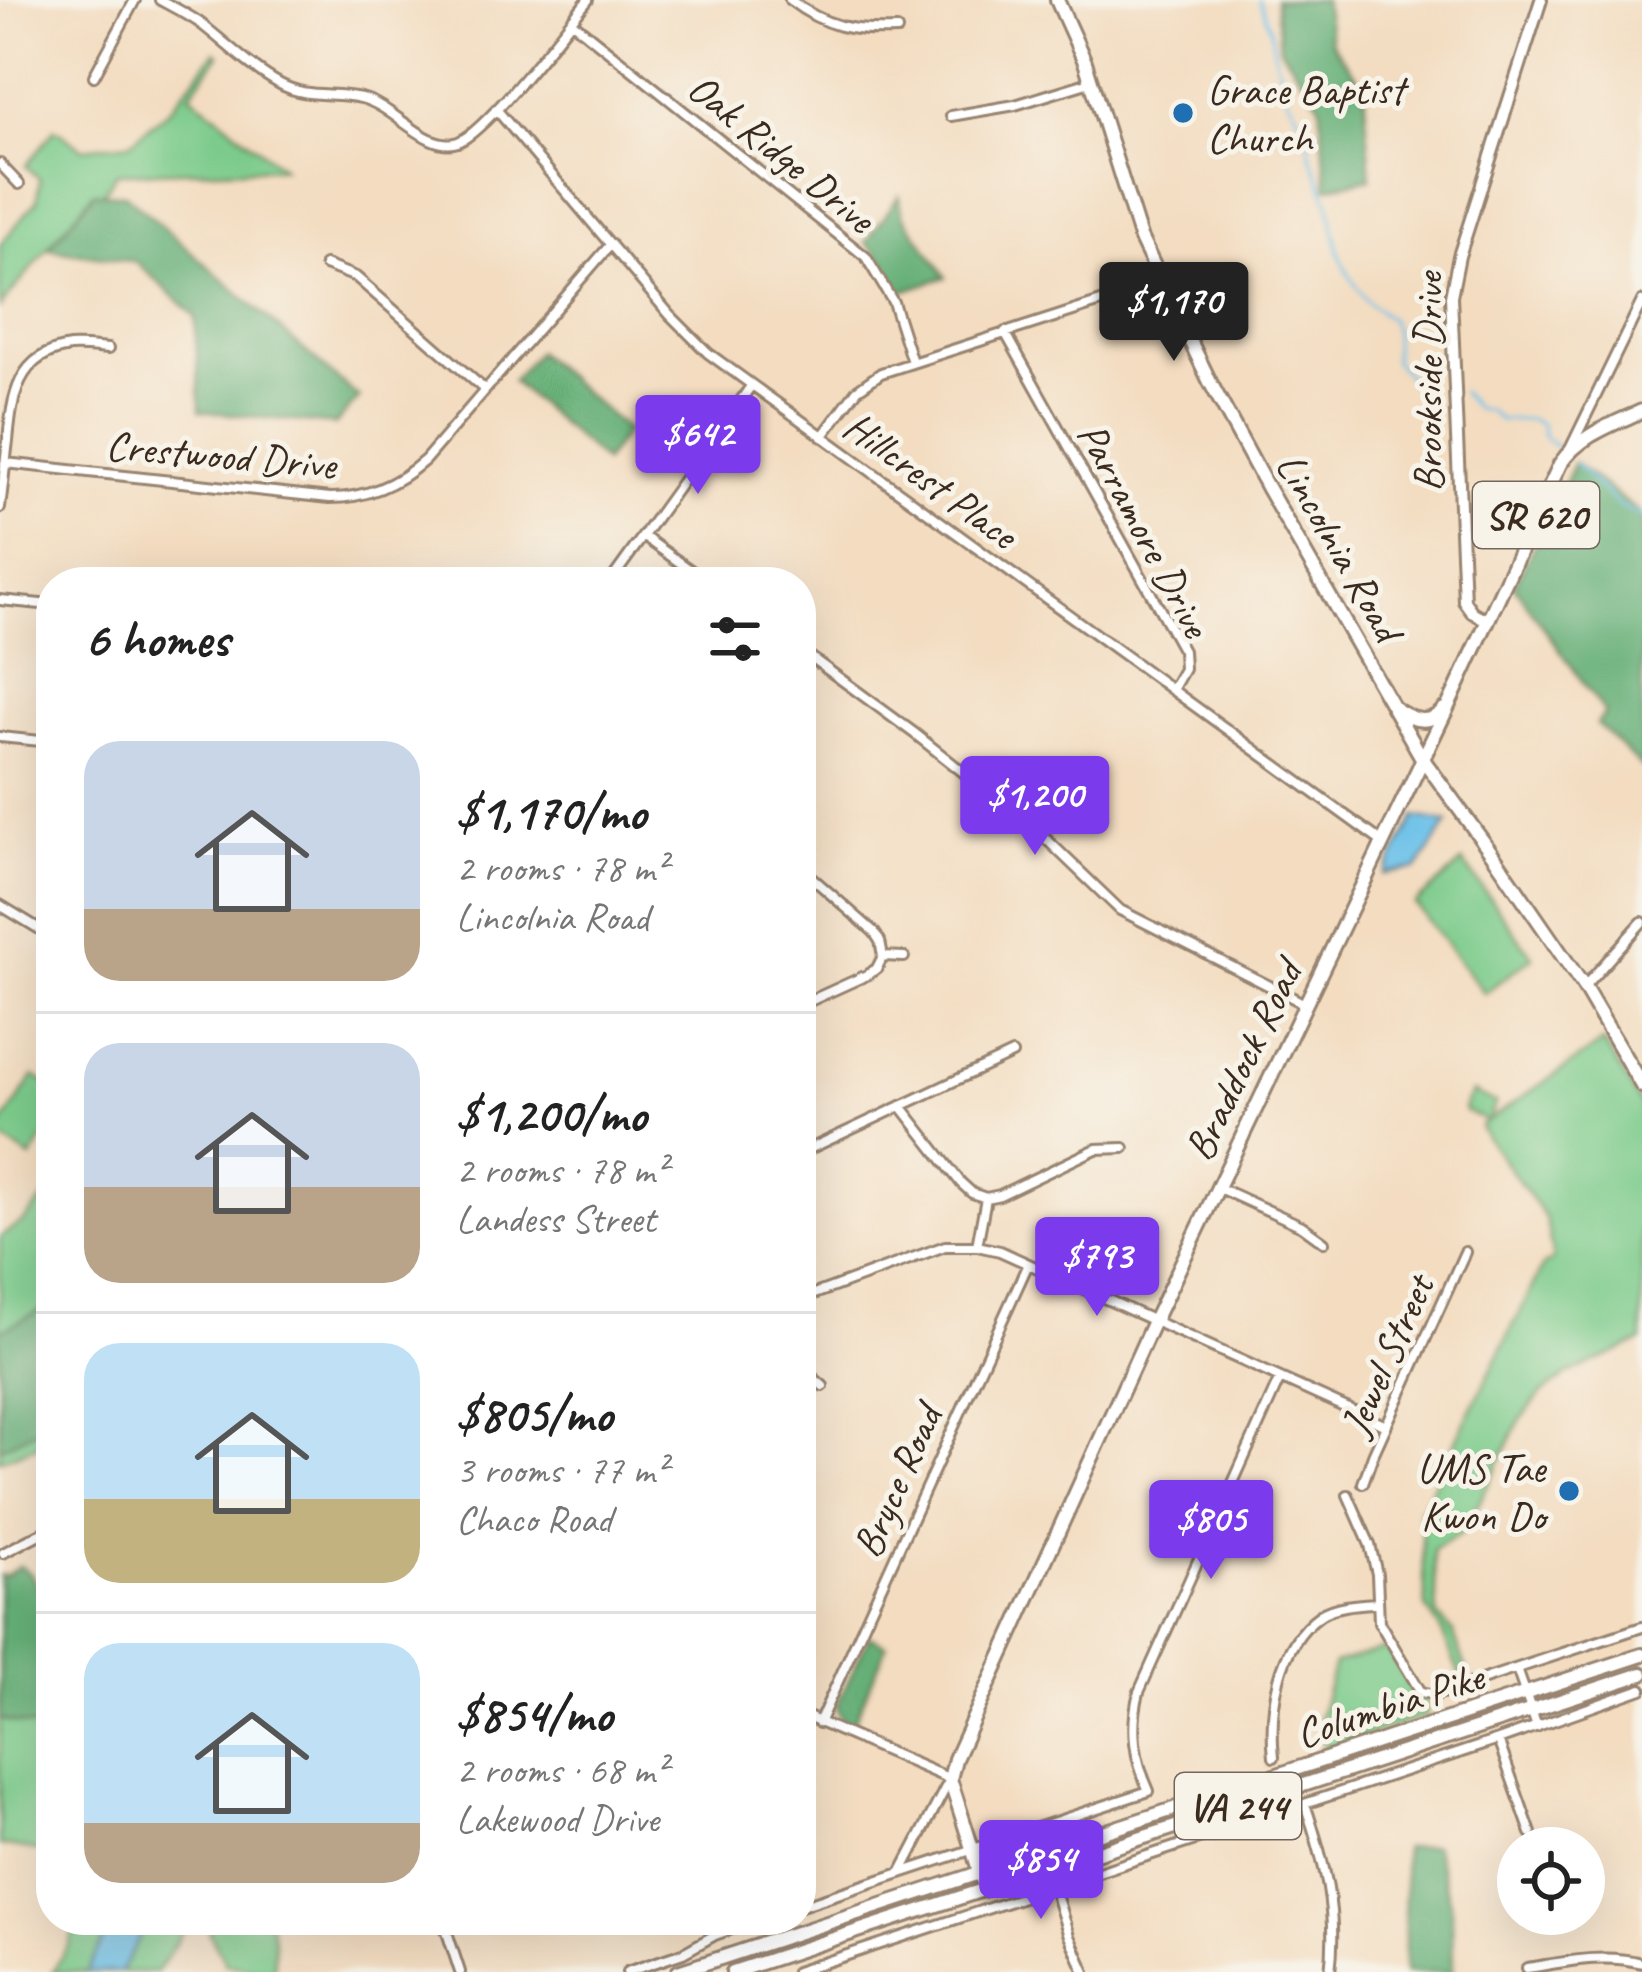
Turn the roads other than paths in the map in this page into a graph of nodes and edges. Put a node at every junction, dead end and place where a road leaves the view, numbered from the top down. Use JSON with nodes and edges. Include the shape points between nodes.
{"nodes":[{"id":1,"x":135,"y":0,"type":"edge"},
{"id":2,"x":160,"y":0,"type":"edge"},
{"id":3,"x":588,"y":0,"type":"edge"},
{"id":4,"x":790,"y":0,"type":"edge"},
{"id":5,"x":1057,"y":0,"type":"edge"},
{"id":6,"x":1541,"y":0,"type":"edge"},
{"id":7,"x":571,"y":21,"type":"junction"},
{"id":8,"x":897,"y":30,"type":"dead end"},
{"id":9,"x":94,"y":76,"type":"dead end"},
{"id":10,"x":1091,"y":82,"type":"junction"},
{"id":11,"x":496,"y":109,"type":"junction"},
{"id":12,"x":951,"y":116,"type":"dead end"},
{"id":13,"x":0,"y":164,"type":"edge"},
{"id":14,"x":20,"y":184,"type":"dead end"},
{"id":15,"x":611,"y":244,"type":"junction"},
{"id":16,"x":326,"y":265,"type":"dead end"},
{"id":17,"x":1160,"y":283,"type":"junction"},
{"id":18,"x":1642,"y":301,"type":"edge"},
{"id":19,"x":1005,"y":332,"type":"junction"},
{"id":20,"x":108,"y":349,"type":"dead end"},
{"id":21,"x":912,"y":362,"type":"junction"},
{"id":22,"x":751,"y":386,"type":"junction"},
{"id":23,"x":485,"y":390,"type":"junction"},
{"id":24,"x":1642,"y":411,"type":"edge"},
{"id":25,"x":822,"y":436,"type":"junction"},
{"id":26,"x":1569,"y":450,"type":"junction"},
{"id":27,"x":5,"y":463,"type":"junction"},
{"id":28,"x":0,"y":508,"type":"edge"},
{"id":29,"x":643,"y":536,"type":"junction"},
{"id":30,"x":621,"y":567,"type":"edge"},
{"id":31,"x":685,"y":567,"type":"edge"},
{"id":32,"x":0,"y":600,"type":"edge"},
{"id":33,"x":36,"y":604,"type":"edge"},
{"id":34,"x":1488,"y":621,"type":"junction"},
{"id":35,"x":816,"y":661,"type":"edge"},
{"id":36,"x":1172,"y":690,"type":"junction"},
{"id":37,"x":1452,"y":698,"type":"junction"},
{"id":38,"x":1394,"y":708,"type":"junction"},
{"id":39,"x":0,"y":737,"type":"edge"},
{"id":40,"x":36,"y":741,"type":"edge"},
{"id":41,"x":1422,"y":758,"type":"junction"},
{"id":42,"x":1382,"y":842,"type":"junction"},
{"id":43,"x":816,"y":881,"type":"edge"},
{"id":44,"x":0,"y":904,"type":"edge"},
{"id":45,"x":1642,"y":922,"type":"edge"},
{"id":46,"x":36,"y":927,"type":"edge"},
{"id":47,"x":883,"y":956,"type":"junction"},
{"id":48,"x":904,"y":957,"type":"dead end"},
{"id":49,"x":1584,"y":987,"type":"junction"},
{"id":50,"x":816,"y":998,"type":"edge"},
{"id":51,"x":1305,"y":1004,"type":"junction"},
{"id":52,"x":1012,"y":1054,"type":"dead end"},
{"id":53,"x":1640,"y":1078,"type":"edge"},
{"id":54,"x":901,"y":1106,"type":"junction"},
{"id":55,"x":816,"y":1146,"type":"edge"},
{"id":56,"x":1124,"y":1148,"type":"dead end"},
{"id":57,"x":1217,"y":1188,"type":"junction"},
{"id":58,"x":986,"y":1198,"type":"junction"},
{"id":59,"x":1324,"y":1242,"type":"dead end"},
{"id":60,"x":977,"y":1246,"type":"junction"},
{"id":61,"x":1465,"y":1252,"type":"dead end"},
{"id":62,"x":1028,"y":1264,"type":"junction"},
{"id":63,"x":816,"y":1293,"type":"edge"},
{"id":64,"x":1154,"y":1321,"type":"junction"},
{"id":65,"x":1280,"y":1378,"type":"junction"},
{"id":66,"x":816,"y":1380,"type":"edge"},
{"id":67,"x":823,"y":1386,"type":"dead end"},
{"id":68,"x":1386,"y":1426,"type":"junction"},
{"id":69,"x":1363,"y":1483,"type":"dead end"},
{"id":70,"x":1348,"y":1495,"type":"dead end"},
{"id":71,"x":36,"y":1536,"type":"edge"},
{"id":72,"x":3,"y":1553,"type":"edge"},
{"id":73,"x":1377,"y":1603,"type":"junction"},
{"id":74,"x":1642,"y":1627,"type":"edge"},
{"id":75,"x":1642,"y":1655,"type":"edge"},
{"id":76,"x":1516,"y":1670,"type":"junction"},
{"id":77,"x":1642,"y":1674,"type":"edge"},
{"id":78,"x":1642,"y":1689,"type":"edge"},
{"id":79,"x":1525,"y":1694,"type":"junction"},
{"id":80,"x":1531,"y":1711,"type":"junction"},
{"id":81,"x":816,"y":1722,"type":"edge"},
{"id":82,"x":819,"y":1723,"type":"junction"},
{"id":83,"x":1537,"y":1727,"type":"junction"},
{"id":84,"x":1498,"y":1740,"type":"junction"},
{"id":85,"x":1274,"y":1757,"type":"dead end"},
{"id":86,"x":950,"y":1779,"type":"junction"},
{"id":87,"x":1305,"y":1804,"type":"junction"},
{"id":88,"x":1529,"y":1827,"type":"edge"},
{"id":89,"x":971,"y":1850,"type":"junction"},
{"id":90,"x":1043,"y":1853,"type":"junction"},
{"id":91,"x":1047,"y":1868,"type":"junction"},
{"id":92,"x":901,"y":1873,"type":"junction"},
{"id":93,"x":980,"y":1874,"type":"junction"},
{"id":94,"x":1053,"y":1887,"type":"junction"},
{"id":95,"x":985,"y":1889,"type":"junction"},
{"id":96,"x":816,"y":1901,"type":"edge"},
{"id":97,"x":816,"y":1927,"type":"edge"},
{"id":98,"x":448,"y":1935,"type":"edge"},
{"id":99,"x":715,"y":1935,"type":"edge"},
{"id":100,"x":792,"y":1935,"type":"edge"},
{"id":101,"x":1642,"y":1963,"type":"edge"},
{"id":102,"x":1527,"y":1968,"type":"dead end"},
{"id":103,"x":460,"y":1972,"type":"edge"},
{"id":104,"x":628,"y":1972,"type":"edge"},
{"id":105,"x":678,"y":1972,"type":"edge"},
{"id":106,"x":734,"y":1972,"type":"edge"},
{"id":107,"x":796,"y":1972,"type":"edge"},
{"id":108,"x":1085,"y":1972,"type":"edge"},
{"id":109,"x":1330,"y":1972,"type":"edge"}],
"edges":[{"from":1,"to":9,"type":"street"},
{"from":2,"to":11,"type":"street","via":[[284,86],[375,102],[434,142],[464,139]]},
{"from":3,"to":7,"type":"street"},
{"from":4,"to":8,"type":"street","via":[[836,26]]},
{"from":5,"to":10,"type":"main road","name":"Lincolnia Road"},
{"from":6,"to":34,"type":"street","name":"Brookside Drive","via":[[1451,296],[1464,601]]},
{"from":7,"to":11,"type":"street"},
{"from":7,"to":21,"type":"street","name":"Oak Ridge Drive","via":[[860,252],[886,286]]},
{"from":10,"to":12,"type":"street"},
{"from":10,"to":17,"type":"main road","name":"Lincolnia Road"},
{"from":11,"to":15,"type":"street","name":"Hillcrest Place"},
{"from":13,"to":14,"type":"street"},
{"from":15,"to":22,"type":"street","name":"Hillcrest Place","via":[[687,334]]},
{"from":15,"to":23,"type":"street","name":"Crestwood Drive"},
{"from":16,"to":23,"type":"street","via":[[356,277]]},
{"from":17,"to":19,"type":"street"},
{"from":17,"to":38,"type":"main road","name":"Lincolnia Road"},
{"from":18,"to":26,"type":"street"},
{"from":19,"to":21,"type":"street"},
{"from":19,"to":36,"type":"street","name":"Parramore Drive","via":[[1183,650],[1184,669]]},
{"from":20,"to":27,"type":"street","via":[[66,348],[33,364],[12,399]]},
{"from":21,"to":25,"type":"street","via":[[856,390]]},
{"from":22,"to":25,"type":"street","name":"Hillcrest Place"},
{"from":22,"to":29,"type":"street"},
{"from":23,"to":27,"type":"street","name":"Crestwood Drive","via":[[407,475],[345,498]]},
{"from":24,"to":26,"type":"main road","number":"SR 620"},
{"from":25,"to":36,"type":"street","name":"Hillcrest Place"},
{"from":26,"to":34,"type":"main road","name":"Braddock Road","number":"SR 620"},
{"from":27,"to":28,"type":"street"},
{"from":29,"to":30,"type":"street"},
{"from":29,"to":31,"type":"street"},
{"from":32,"to":33,"type":"street"},
{"from":34,"to":37,"type":"main road","name":"Braddock Road","number":"SR 620"},
{"from":35,"to":51,"type":"street","via":[[1041,834],[1120,910]]},
{"from":36,"to":42,"type":"street","name":"Hillcrest Place"},
{"from":37,"to":38,"type":"main road","via":[[1430,720]]},
{"from":37,"to":41,"type":"main road","name":"Braddock Road","number":"SR 620"},
{"from":38,"to":41,"type":"main road","name":"Lincolnia Road"},
{"from":39,"to":40,"type":"street"},
{"from":41,"to":42,"type":"main road","name":"Braddock Road","number":"SR 620"},
{"from":41,"to":49,"type":"main road","name":"Lincolnia Road"},
{"from":42,"to":51,"type":"main road","name":"Braddock Road","number":"SR 620"},
{"from":43,"to":47,"type":"street","via":[[874,932]]},
{"from":44,"to":46,"type":"street"},
{"from":45,"to":49,"type":"street"},
{"from":47,"to":48,"type":"street"},
{"from":47,"to":50,"type":"street","via":[[868,974]]},
{"from":49,"to":53,"type":"main road","name":"Lincolnia Road"},
{"from":51,"to":57,"type":"main road","name":"Braddock Road","number":"SR 620"},
{"from":52,"to":54,"type":"street"},
{"from":54,"to":55,"type":"street"},
{"from":54,"to":58,"type":"street","via":[[961,1184]]},
{"from":56,"to":58,"type":"street","via":[[1096,1149]]},
{"from":57,"to":59,"type":"street"},
{"from":57,"to":64,"type":"main road","name":"Braddock Road","number":"SR 620"},
{"from":58,"to":60,"type":"street"},
{"from":60,"to":62,"type":"street"},
{"from":60,"to":63,"type":"street","via":[[929,1250]]},
{"from":61,"to":68,"type":"street","name":"Jewel Street"},
{"from":62,"to":64,"type":"street"},
{"from":62,"to":82,"type":"street","name":"Bryce Road"},
{"from":64,"to":65,"type":"street"},
{"from":64,"to":86,"type":"main road","name":"Braddock Road","number":"SR 620"},
{"from":65,"to":68,"type":"street"},
{"from":65,"to":89,"type":"street","via":[[1138,1692],[1134,1744],[1149,1791]]},
{"from":66,"to":67,"type":"street"},
{"from":68,"to":69,"type":"street","name":"Jewel Street"},
{"from":70,"to":73,"type":"street","via":[[1370,1545]]},
{"from":71,"to":72,"type":"street"},
{"from":73,"to":76,"type":"street","via":[[1379,1622],[1421,1693],[1436,1696]]},
{"from":73,"to":85,"type":"street","via":[[1322,1613],[1298,1638],[1274,1691]]},
{"from":74,"to":76,"type":"street"},
{"from":75,"to":79,"type":"main road","name":"Columbia Pike","number":"VA 244"},
{"from":76,"to":79,"type":"street"},
{"from":77,"to":80,"type":"main road","name":"Columbia Pike","number":"VA 244"},
{"from":78,"to":83,"type":"street"},
{"from":79,"to":80,"type":"street"},
{"from":79,"to":90,"type":"main road","name":"Columbia Pike","number":"VA 244"},
{"from":80,"to":83,"type":"street"},
{"from":80,"to":91,"type":"main road","name":"Columbia Pike","number":"VA 244"},
{"from":81,"to":82,"type":"street"},
{"from":82,"to":86,"type":"street"},
{"from":83,"to":84,"type":"street"},
{"from":84,"to":87,"type":"street"},
{"from":84,"to":88,"type":"street"},
{"from":86,"to":89,"type":"main road"},
{"from":86,"to":92,"type":"street","name":"Braddock Road"},
{"from":87,"to":94,"type":"street"},
{"from":87,"to":109,"type":"street","via":[[1328,1880]]},
{"from":89,"to":92,"type":"street"},
{"from":89,"to":93,"type":"main road"},
{"from":90,"to":91,"type":"street"},
{"from":90,"to":93,"type":"main road","name":"Columbia Pike","number":"VA 244"},
{"from":91,"to":94,"type":"street"},
{"from":91,"to":95,"type":"main road","name":"Columbia Pike","number":"VA 244"},
{"from":92,"to":96,"type":"street"},
{"from":93,"to":95,"type":"main road"},
{"from":93,"to":97,"type":"main road","name":"Columbia Pike","number":"VA 244"},
{"from":94,"to":107,"type":"street"},
{"from":94,"to":108,"type":"street"},
{"from":95,"to":106,"type":"main road","name":"Columbia Pike","number":"VA 244"},
{"from":98,"to":103,"type":"street"},
{"from":99,"to":104,"type":"street"},
{"from":100,"to":105,"type":"main road","name":"Columbia Pike","number":"VA 244"},
{"from":101,"to":102,"type":"street","via":[[1612,1957]]}]}
